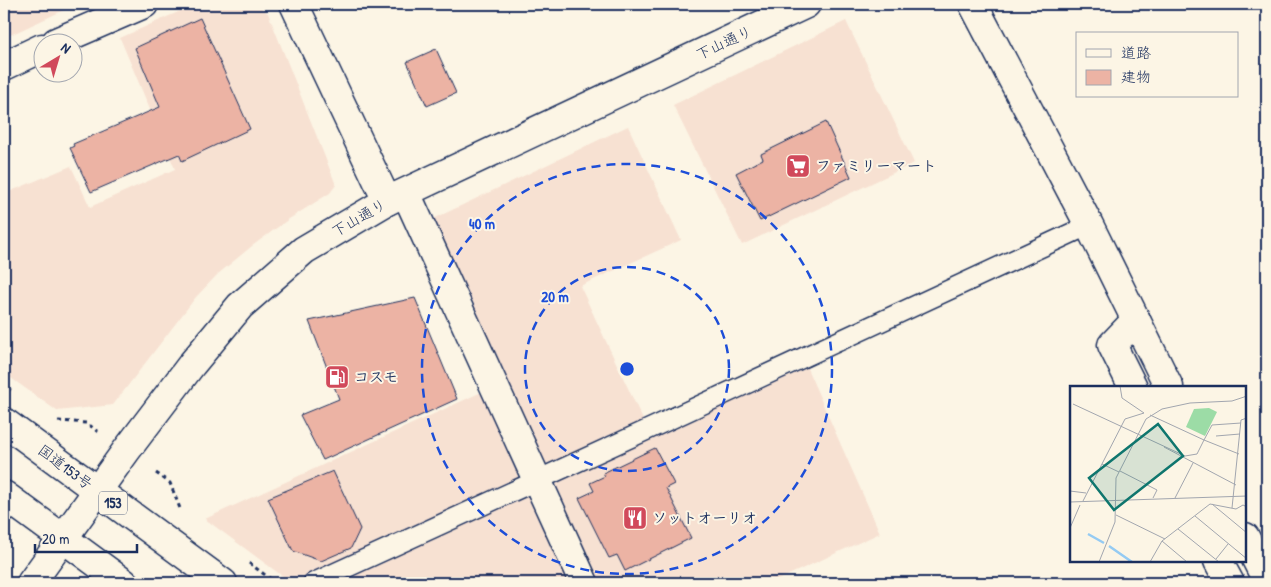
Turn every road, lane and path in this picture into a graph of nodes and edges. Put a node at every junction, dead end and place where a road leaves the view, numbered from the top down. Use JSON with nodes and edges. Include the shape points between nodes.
{"nodes":[{"id":1,"x":144,"y":4,"type":"edge"},
{"id":2,"x":294,"y":4,"type":"edge"},
{"id":3,"x":806,"y":4,"type":"edge"},
{"id":4,"x":973,"y":4,"type":"edge"},
{"id":5,"x":79,"y":32,"type":"edge"},
{"id":6,"x":32,"y":53,"type":"edge"},
{"id":7,"x":4,"y":66,"type":"edge"},
{"id":8,"x":397,"y":197,"type":"junction"},
{"id":9,"x":1089,"y":225,"type":"junction"},
{"id":10,"x":1136,"y":320,"type":"junction"},
{"id":11,"x":4,"y":384,"type":"edge"},
{"id":12,"x":1132,"y":386,"type":"edge"},
{"id":13,"x":1169,"y":386,"type":"edge"},
{"id":14,"x":18,"y":395,"type":"dead end"},
{"id":15,"x":53,"y":420,"type":"dead end"},
{"id":16,"x":4,"y":422,"type":"edge"},
{"id":17,"x":98,"y":432,"type":"dead end"},
{"id":18,"x":156,"y":473,"type":"dead end"},
{"id":19,"x":537,"y":481,"type":"junction"},
{"id":20,"x":96,"y":491,"type":"junction"},
{"id":21,"x":4,"y":495,"type":"edge"},
{"id":22,"x":182,"y":514,"type":"dead end"},
{"id":23,"x":63,"y":538,"type":"junction"},
{"id":24,"x":1246,"y":539,"type":"edge"},
{"id":25,"x":244,"y":560,"type":"dead end"},
{"id":26,"x":1219,"y":562,"type":"edge"},
{"id":27,"x":1267,"y":581,"type":"edge"},
{"id":28,"x":30,"y":583,"type":"edge"},
{"id":29,"x":124,"y":583,"type":"edge"},
{"id":30,"x":223,"y":583,"type":"edge"},
{"id":31,"x":276,"y":583,"type":"edge"},
{"id":32,"x":313,"y":583,"type":"edge"},
{"id":33,"x":584,"y":583,"type":"edge"},
{"id":34,"x":1230,"y":583,"type":"edge"}],
"edges":[{"from":1,"to":5,"type":"main road"},
{"from":2,"to":8,"type":"main road"},
{"from":3,"to":8,"type":"main road","name":"下山通り"},
{"from":4,"to":9,"type":"main road"},
{"from":6,"to":7,"type":"main road"},
{"from":8,"to":19,"type":"main road"},
{"from":8,"to":20,"type":"main road","name":"下山通り","via":[[304,250],[240,306]]},
{"from":9,"to":10,"type":"main road"},
{"from":9,"to":19,"type":"lane"},
{"from":10,"to":12,"type":"main road","via":[[1112,345]]},
{"from":10,"to":13,"type":"main road"},
{"from":11,"to":14,"type":"path"},
{"from":15,"to":17,"type":"path","via":[[87,423]]},
{"from":16,"to":20,"type":"main road","name":"国道153号","number":"153"},
{"from":18,"to":22,"type":"path","via":[[170,483]]},
{"from":19,"to":32,"type":"lane"},
{"from":19,"to":33,"type":"main road"},
{"from":20,"to":23,"type":"main road","name":"下山通り"},
{"from":20,"to":30,"type":"main road","name":"国道153号","number":"153"},
{"from":21,"to":23,"type":"main road"},
{"from":23,"to":28,"type":"main road","name":"下山通り"},
{"from":23,"to":29,"type":"main road"},
{"from":24,"to":27,"type":"main road"},
{"from":25,"to":31,"type":"path"},
{"from":26,"to":34,"type":"main road"}]}
